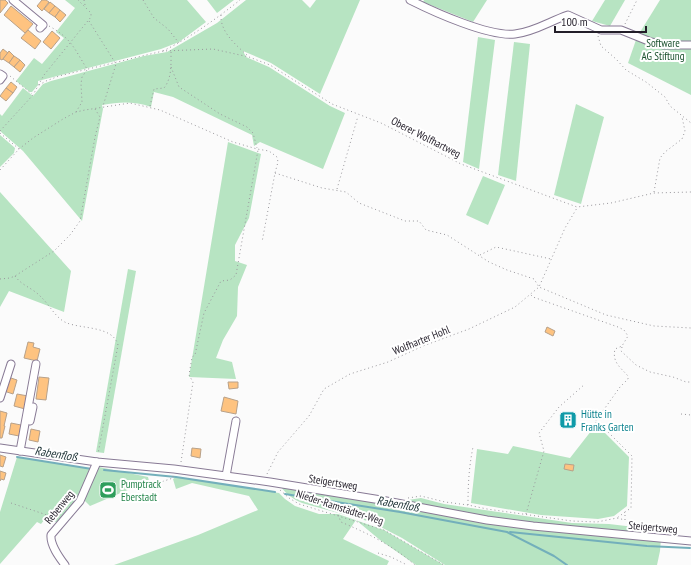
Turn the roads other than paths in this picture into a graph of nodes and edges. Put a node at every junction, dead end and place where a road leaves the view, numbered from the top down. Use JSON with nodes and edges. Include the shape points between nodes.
{"nodes":[{"id":1,"x":13,"y":0,"type":"edge"},
{"id":2,"x":410,"y":0,"type":"edge"},
{"id":3,"x":42,"y":26,"type":"road end"},
{"id":4,"x":691,"y":45,"type":"edge"},
{"id":5,"x":11,"y":364,"type":"dead end"},
{"id":6,"x":36,"y":364,"type":"dead end"},
{"id":7,"x":0,"y":398,"type":"edge"},
{"id":8,"x":33,"y":407,"type":"dead end"},
{"id":9,"x":236,"y":421,"type":"dead end"},
{"id":10,"x":0,"y":448,"type":"edge"},
{"id":11,"x":21,"y":452,"type":"junction"},
{"id":12,"x":97,"y":462,"type":"junction"},
{"id":13,"x":226,"y":476,"type":"junction"},
{"id":14,"x":691,"y":541,"type":"edge"},
{"id":15,"x":65,"y":565,"type":"edge"}],
"edges":[{"from":1,"to":3,"type":"street"},
{"from":2,"to":4,"type":"street","via":[[454,19],[494,32],[514,34],[529,31],[568,15],[601,30],[622,30],[664,45]]},
{"from":5,"to":7,"type":"street"},
{"from":6,"to":11,"type":"street"},
{"from":8,"to":11,"type":"street"},
{"from":9,"to":13,"type":"street"},
{"from":10,"to":11,"type":"street","name":"Steigertsweg"},
{"from":11,"to":12,"type":"street","name":"Steigertsweg"},
{"from":12,"to":13,"type":"street","name":"Steigertsweg"},
{"from":12,"to":15,"type":"street","name":"Rebenweg","via":[[80,500],[50,537]]},
{"from":13,"to":14,"type":"street","name":"Steigertsweg","via":[[381,500],[487,520]]}]}
